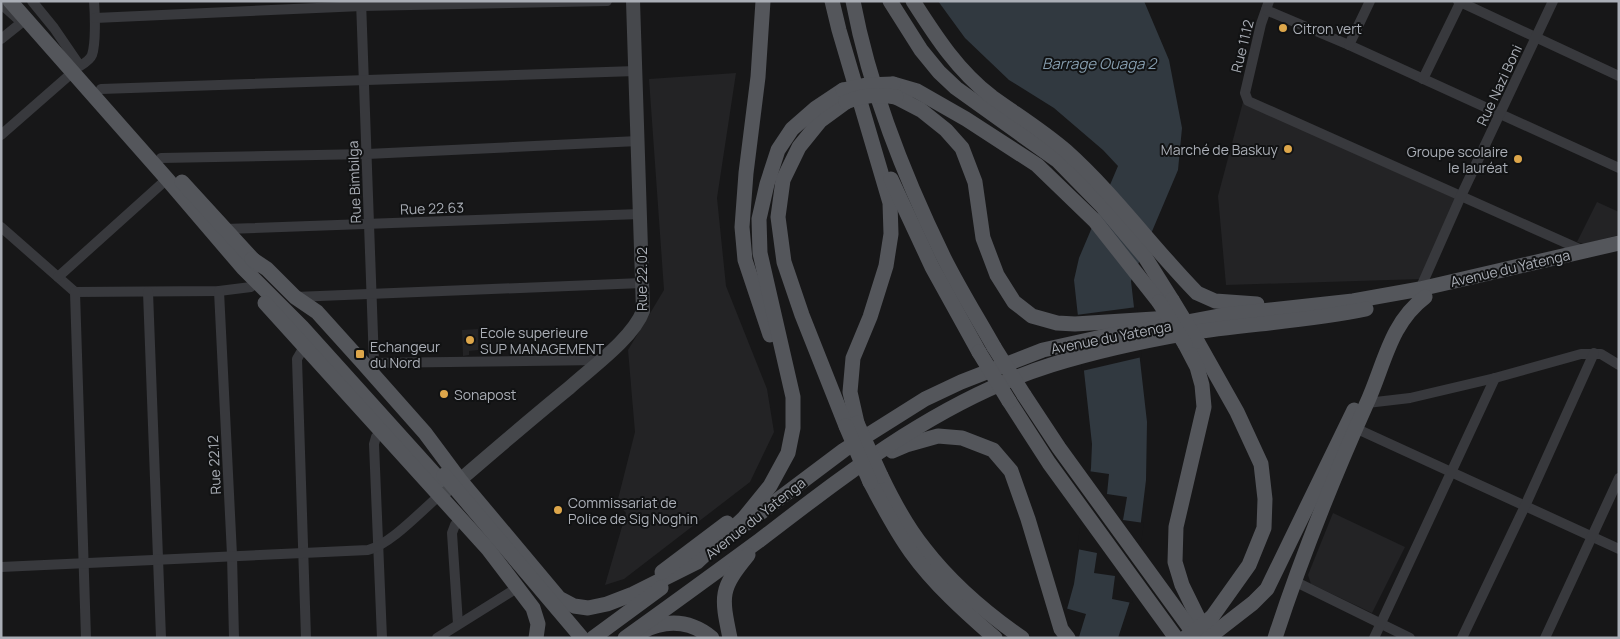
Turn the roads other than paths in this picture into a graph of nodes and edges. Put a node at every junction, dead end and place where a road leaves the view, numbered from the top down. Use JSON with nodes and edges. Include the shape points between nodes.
{"nodes":[{"id":1,"x":10,"y":1,"type":"edge"},
{"id":2,"x":22,"y":1,"type":"edge"},
{"id":3,"x":32,"y":1,"type":"edge"},
{"id":4,"x":94,"y":1,"type":"edge"},
{"id":5,"x":607,"y":1,"type":"edge"},
{"id":6,"x":633,"y":1,"type":"edge"},
{"id":7,"x":763,"y":1,"type":"edge"},
{"id":8,"x":832,"y":1,"type":"edge"},
{"id":9,"x":853,"y":1,"type":"edge"},
{"id":10,"x":890,"y":1,"type":"edge"},
{"id":11,"x":913,"y":1,"type":"edge"},
{"id":12,"x":1370,"y":1,"type":"edge"},
{"id":13,"x":1553,"y":1,"type":"edge"},
{"id":14,"x":1460,"y":2,"type":"edge"},
{"id":15,"x":362,"y":3,"type":"edge"},
{"id":16,"x":1,"y":4,"type":"edge"},
{"id":17,"x":1267,"y":6,"type":"edge"},
{"id":18,"x":95,"y":18,"type":"junction"},
{"id":19,"x":21,"y":23,"type":"junction"},
{"id":20,"x":1536,"y":38,"type":"junction"},
{"id":21,"x":1,"y":39,"type":"edge"},
{"id":22,"x":1349,"y":45,"type":"junction"},
{"id":23,"x":77,"y":69,"type":"junction"},
{"id":24,"x":636,"y":71,"type":"junction"},
{"id":25,"x":1619,"y":76,"type":"edge"},
{"id":26,"x":1423,"y":79,"type":"junction"},
{"id":27,"x":365,"y":80,"type":"junction"},
{"id":28,"x":101,"y":89,"type":"junction"},
{"id":29,"x":895,"y":90,"type":"junction"},
{"id":30,"x":844,"y":96,"type":"junction"},
{"id":31,"x":1500,"y":114,"type":"junction"},
{"id":32,"x":869,"y":129,"type":"junction"},
{"id":33,"x":1,"y":135,"type":"edge"},
{"id":34,"x":638,"y":141,"type":"junction"},
{"id":35,"x":367,"y":154,"type":"junction"},
{"id":36,"x":161,"y":158,"type":"junction"},
{"id":37,"x":1619,"y":168,"type":"edge"},
{"id":38,"x":167,"y":179,"type":"junction"},
{"id":39,"x":1461,"y":196,"type":"junction"},
{"id":40,"x":1103,"y":198,"type":"junction"},
{"id":41,"x":640,"y":214,"type":"junction"},
{"id":42,"x":369,"y":224,"type":"junction"},
{"id":43,"x":1,"y":227,"type":"edge"},
{"id":44,"x":224,"y":229,"type":"junction"},
{"id":45,"x":1619,"y":243,"type":"edge"},
{"id":46,"x":1584,"y":251,"type":"junction"},
{"id":47,"x":1619,"y":253,"type":"edge"},
{"id":48,"x":247,"y":263,"type":"junction"},
{"id":49,"x":58,"y":277,"type":"junction"},
{"id":50,"x":642,"y":283,"type":"junction"},
{"id":51,"x":251,"y":287,"type":"junction"},
{"id":52,"x":219,"y":290,"type":"junction"},
{"id":53,"x":75,"y":292,"type":"junction"},
{"id":54,"x":148,"y":292,"type":"junction"},
{"id":55,"x":1422,"y":293,"type":"junction"},
{"id":56,"x":371,"y":294,"type":"junction"},
{"id":57,"x":295,"y":296,"type":"junction"},
{"id":58,"x":1165,"y":301,"type":"junction"},
{"id":59,"x":1293,"y":306,"type":"junction"},
{"id":60,"x":305,"y":325,"type":"junction"},
{"id":61,"x":1139,"y":331,"type":"junction"},
{"id":62,"x":1191,"y":342,"type":"junction"},
{"id":63,"x":304,"y":347,"type":"junction"},
{"id":64,"x":1594,"y":353,"type":"junction"},
{"id":65,"x":601,"y":360,"type":"junction"},
{"id":66,"x":369,"y":363,"type":"junction"},
{"id":67,"x":1381,"y":363,"type":"junction"},
{"id":68,"x":1619,"y":365,"type":"edge"},
{"id":69,"x":1495,"y":378,"type":"junction"},
{"id":70,"x":793,"y":397,"type":"junction"},
{"id":71,"x":1367,"y":403,"type":"junction"},
{"id":72,"x":852,"y":424,"type":"junction"},
{"id":73,"x":1355,"y":428,"type":"junction"},
{"id":74,"x":382,"y":432,"type":"junction"},
{"id":75,"x":850,"y":472,"type":"junction"},
{"id":76,"x":1452,"y":472,"type":"junction"},
{"id":77,"x":1619,"y":478,"type":"edge"},
{"id":78,"x":876,"y":479,"type":"junction"},
{"id":79,"x":460,"y":480,"type":"junction"},
{"id":80,"x":770,"y":486,"type":"junction"},
{"id":81,"x":440,"y":495,"type":"junction"},
{"id":82,"x":1525,"y":506,"type":"junction"},
{"id":83,"x":460,"y":519,"type":"junction"},
{"id":84,"x":1592,"y":536,"type":"junction"},
{"id":85,"x":759,"y":541,"type":"junction"},
{"id":86,"x":378,"y":547,"type":"junction"},
{"id":87,"x":1619,"y":549,"type":"edge"},
{"id":88,"x":305,"y":554,"type":"junction"},
{"id":89,"x":232,"y":555,"type":"junction"},
{"id":90,"x":158,"y":559,"type":"junction"},
{"id":91,"x":84,"y":562,"type":"junction"},
{"id":92,"x":697,"y":562,"type":"junction"},
{"id":93,"x":1,"y":567,"type":"edge"},
{"id":94,"x":1294,"y":581,"type":"junction"},
{"id":95,"x":517,"y":588,"type":"junction"},
{"id":96,"x":634,"y":594,"type":"junction"},
{"id":97,"x":1216,"y":623,"type":"junction"},
{"id":98,"x":458,"y":624,"type":"junction"},
{"id":99,"x":1381,"y":624,"type":"junction"},
{"id":100,"x":1065,"y":633,"type":"edge"},
{"id":101,"x":86,"y":638,"type":"edge"},
{"id":102,"x":161,"y":638,"type":"edge"},
{"id":103,"x":234,"y":638,"type":"edge"},
{"id":104,"x":306,"y":638,"type":"edge"},
{"id":105,"x":382,"y":638,"type":"edge"},
{"id":106,"x":437,"y":638,"type":"edge"},
{"id":107,"x":536,"y":638,"type":"edge"},
{"id":108,"x":570,"y":638,"type":"edge"},
{"id":109,"x":582,"y":638,"type":"edge"},
{"id":110,"x":593,"y":638,"type":"edge"},
{"id":111,"x":625,"y":638,"type":"edge"},
{"id":112,"x":631,"y":638,"type":"edge"},
{"id":113,"x":712,"y":638,"type":"edge"},
{"id":114,"x":730,"y":638,"type":"edge"},
{"id":115,"x":995,"y":638,"type":"edge"},
{"id":116,"x":1022,"y":638,"type":"edge"},
{"id":117,"x":1176,"y":638,"type":"edge"},
{"id":118,"x":1185,"y":638,"type":"edge"},
{"id":119,"x":1197,"y":638,"type":"edge"},
{"id":120,"x":1208,"y":638,"type":"edge"},
{"id":121,"x":1275,"y":638,"type":"edge"},
{"id":122,"x":1374,"y":638,"type":"edge"},
{"id":123,"x":1410,"y":638,"type":"edge"},
{"id":124,"x":1462,"y":638,"type":"edge"},
{"id":125,"x":1545,"y":638,"type":"edge"}],
"edges":[{"from":1,"to":23,"type":"main road"},
{"from":2,"to":23,"type":"main road"},
{"from":3,"to":23,"type":"street","via":[[54,28]]},
{"from":4,"to":18,"type":"street"},
{"from":5,"to":15,"type":"street"},
{"from":6,"to":24,"type":"street","name":"Rue 22.02"},
{"from":7,"to":70,"type":"main road","via":[[742,227],[745,260]]},
{"from":8,"to":32,"type":"main road"},
{"from":9,"to":119,"type":"main road","bridge":true,"via":[[885,121],[945,259],[1024,395]]},
{"from":10,"to":40,"type":"main road","via":[[922,50],[956,88]]},
{"from":11,"to":40,"type":"main road","via":[[958,65],[991,96],[1065,151]]},
{"from":12,"to":22,"type":"street"},
{"from":13,"to":20,"type":"street","name":"Rue Nazi Boni"},
{"from":14,"to":20,"type":"street"},
{"from":14,"to":26,"type":"street"},
{"from":15,"to":18,"type":"street"},
{"from":15,"to":27,"type":"street","name":"Rue Bimbilga"},
{"from":16,"to":19,"type":"street"},
{"from":17,"to":22,"type":"street"},
{"from":17,"to":39,"type":"street","name":"Rue 11.12","via":[[1246,98]]},
{"from":18,"to":23,"type":"street","via":[[93,52]]},
{"from":19,"to":21,"type":"street"},
{"from":19,"to":23,"type":"street","via":[[42,45]]},
{"from":20,"to":25,"type":"street"},
{"from":20,"to":31,"type":"street","name":"Rue Nazi Boni"},
{"from":22,"to":26,"type":"street"},
{"from":23,"to":28,"type":"main road"},
{"from":23,"to":33,"type":"street"},
{"from":23,"to":38,"type":"main road"},
{"from":24,"to":27,"type":"street"},
{"from":24,"to":34,"type":"street","name":"Rue 22.02"},
{"from":26,"to":31,"type":"street"},
{"from":27,"to":28,"type":"street"},
{"from":27,"to":35,"type":"street","name":"Rue Bimbilga"},
{"from":28,"to":36,"type":"main road"},
{"from":29,"to":30,"type":"main road","bridge":true,"via":[[855,98]]},
{"from":29,"to":58,"type":"main road","via":[[917,91],[1037,165],[1094,221]]},
{"from":29,"to":61,"type":"main road","via":[[946,130],[962,148],[975,182],[982,238],[997,275],[1014,302],[1032,316],[1057,323]]},
{"from":30,"to":70,"type":"main road","via":[[816,108],[792,129],[778,150],[760,219],[760,253]]},
{"from":30,"to":72,"type":"main road","via":[[799,147],[783,180],[778,217],[784,262],[802,315]]},
{"from":31,"to":37,"type":"street"},
{"from":31,"to":39,"type":"street","name":"Rue Nazi Boni"},
{"from":32,"to":72,"type":"main road","via":[[890,204],[891,234],[886,266],[853,358]]},
{"from":32,"to":117,"type":"main road","bridge":true,"via":[[932,266],[1008,402]]},
{"from":34,"to":35,"type":"street"},
{"from":34,"to":41,"type":"street","name":"Rue 22.02"},
{"from":35,"to":36,"type":"street"},
{"from":35,"to":42,"type":"street","name":"Rue Bimbilga"},
{"from":36,"to":44,"type":"main road"},
{"from":38,"to":48,"type":"main road"},
{"from":38,"to":49,"type":"street"},
{"from":39,"to":46,"type":"street"},
{"from":39,"to":55,"type":"street","name":"Rue Nazi Boni"},
{"from":40,"to":58,"type":"main road","via":[[1145,257]]},
{"from":40,"to":59,"type":"main road","via":[[1150,239],[1198,293],[1215,301]]},
{"from":41,"to":42,"type":"street","name":"Rue 22.63"},
{"from":41,"to":50,"type":"street","name":"Rue 22.02"},
{"from":42,"to":44,"type":"street","name":"Rue 22.63"},
{"from":42,"to":56,"type":"street","name":"Rue Bimbilga"},
{"from":43,"to":49,"type":"street"},
{"from":44,"to":48,"type":"main road"},
{"from":45,"to":46,"type":"main road","name":"Avenue du Yatenga"},
{"from":46,"to":55,"type":"main road","name":"Avenue du Yatenga"},
{"from":47,"to":55,"type":"main road","name":"Avenue du Yatenga"},
{"from":48,"to":51,"type":"main road"},
{"from":48,"to":57,"type":"main road","via":[[267,268]]},
{"from":48,"to":60,"type":"main road"},
{"from":49,"to":53,"type":"street"},
{"from":50,"to":56,"type":"street"},
{"from":50,"to":65,"type":"street","name":"Rue 22.02","via":[[644,306],[640,321]]},
{"from":51,"to":52,"type":"street"},
{"from":51,"to":63,"type":"main road"},
{"from":52,"to":54,"type":"street"},
{"from":52,"to":89,"type":"street","name":"Rue 22.12"},
{"from":53,"to":54,"type":"street"},
{"from":53,"to":91,"type":"street"},
{"from":54,"to":90,"type":"street"},
{"from":55,"to":59,"type":"main road","name":"Avenue du Yatenga"},
{"from":55,"to":61,"type":"main road","name":"Avenue du Yatenga","via":[[1354,311],[1189,333]]},
{"from":55,"to":67,"type":"main road","via":[[1401,321]]},
{"from":56,"to":57,"type":"street"},
{"from":56,"to":66,"type":"street","name":"Rue Bimbilga"},
{"from":57,"to":66,"type":"main road","via":[[317,312]]},
{"from":58,"to":62,"type":"main road","bridge":true},
{"from":59,"to":61,"type":"main road","name":"Avenue du Yatenga"},
{"from":60,"to":108,"type":"main road","via":[[440,480]]},
{"from":60,"to":109,"type":"main road","bridge":true,"via":[[444,475]]},
{"from":61,"to":75,"type":"main road","name":"Avenue du Yatenga","via":[[1080,357],[999,384],[903,436]]},
{"from":61,"to":92,"type":"main road","name":"Avenue du Yatenga","via":[[1043,350],[924,399],[844,450]]},
{"from":62,"to":97,"type":"main road","via":[[1237,412],[1261,464],[1265,499],[1264,528],[1249,565]]},
{"from":62,"to":120,"type":"main road","via":[[1204,407],[1176,528],[1176,562],[1182,585]]},
{"from":63,"to":74,"type":"main road"},
{"from":63,"to":88,"type":"street","via":[[298,358]]},
{"from":64,"to":68,"type":"street"},
{"from":64,"to":69,"type":"street"},
{"from":64,"to":82,"type":"street"},
{"from":65,"to":66,"type":"street"},
{"from":65,"to":79,"type":"street","name":"Rue 22.02"},
{"from":66,"to":79,"type":"main road"},
{"from":67,"to":71,"type":"main road"},
{"from":67,"to":97,"type":"main road","via":[[1346,424],[1266,589],[1253,603]]},
{"from":69,"to":71,"type":"street","via":[[1410,398]]},
{"from":69,"to":76,"type":"street"},
{"from":70,"to":80,"type":"main road","via":[[793,428],[788,453]]},
{"from":71,"to":73,"type":"main road"},
{"from":72,"to":78,"type":"main road","bridge":true},
{"from":73,"to":76,"type":"street"},
{"from":73,"to":94,"type":"main road"},
{"from":74,"to":81,"type":"main road"},
{"from":74,"to":86,"type":"street","via":[[374,444]]},
{"from":75,"to":85,"type":"main road","name":"Avenue du Yatenga"},
{"from":75,"to":100,"type":"main road","via":[[906,445],[938,436],[962,438],[993,450],[1011,471]]},
{"from":76,"to":82,"type":"street"},
{"from":76,"to":99,"type":"street"},
{"from":77,"to":84,"type":"street"},
{"from":78,"to":115,"type":"main road","via":[[888,516],[912,553],[951,598]]},
{"from":78,"to":116,"type":"main road","via":[[923,548],[960,588]]},
{"from":79,"to":81,"type":"street","name":"Rue 22.02"},
{"from":79,"to":96,"type":"main road","via":[[559,598],[574,606],[588,608]]},
{"from":80,"to":92,"type":"main road","via":[[744,518]]},
{"from":80,"to":96,"type":"main road"},
{"from":81,"to":83,"type":"main road"},
{"from":81,"to":86,"type":"street"},
{"from":82,"to":84,"type":"street"},
{"from":82,"to":124,"type":"street"},
{"from":83,"to":95,"type":"main road"},
{"from":83,"to":98,"type":"street","via":[[452,533]]},
{"from":84,"to":87,"type":"street"},
{"from":84,"to":125,"type":"street"},
{"from":85,"to":111,"type":"main road","name":"Avenue du Yatenga"},
{"from":85,"to":114,"type":"main road","via":[[724,589],[724,610]]},
{"from":86,"to":88,"type":"street"},
{"from":86,"to":105,"type":"street"},
{"from":88,"to":89,"type":"street"},
{"from":88,"to":104,"type":"street"},
{"from":89,"to":90,"type":"street"},
{"from":89,"to":103,"type":"street","name":"Rue 22.12"},
{"from":90,"to":91,"type":"street"},
{"from":90,"to":102,"type":"street"},
{"from":91,"to":93,"type":"street"},
{"from":91,"to":101,"type":"street"},
{"from":92,"to":96,"type":"main road"},
{"from":92,"to":110,"type":"main road","name":"Avenue du Yatenga"},
{"from":94,"to":99,"type":"street"},
{"from":94,"to":121,"type":"main road"},
{"from":95,"to":98,"type":"street"},
{"from":95,"to":107,"type":"main road","via":[[533,608],[538,624]]},
{"from":97,"to":118,"type":"main road","bridge":true},
{"from":97,"to":120,"type":"main road"},
{"from":98,"to":106,"type":"street"},
{"from":99,"to":122,"type":"street"},
{"from":99,"to":123,"type":"street"},
{"from":112,"to":113,"type":"main road","via":[[651,627],[673,622],[702,629]]}]}
